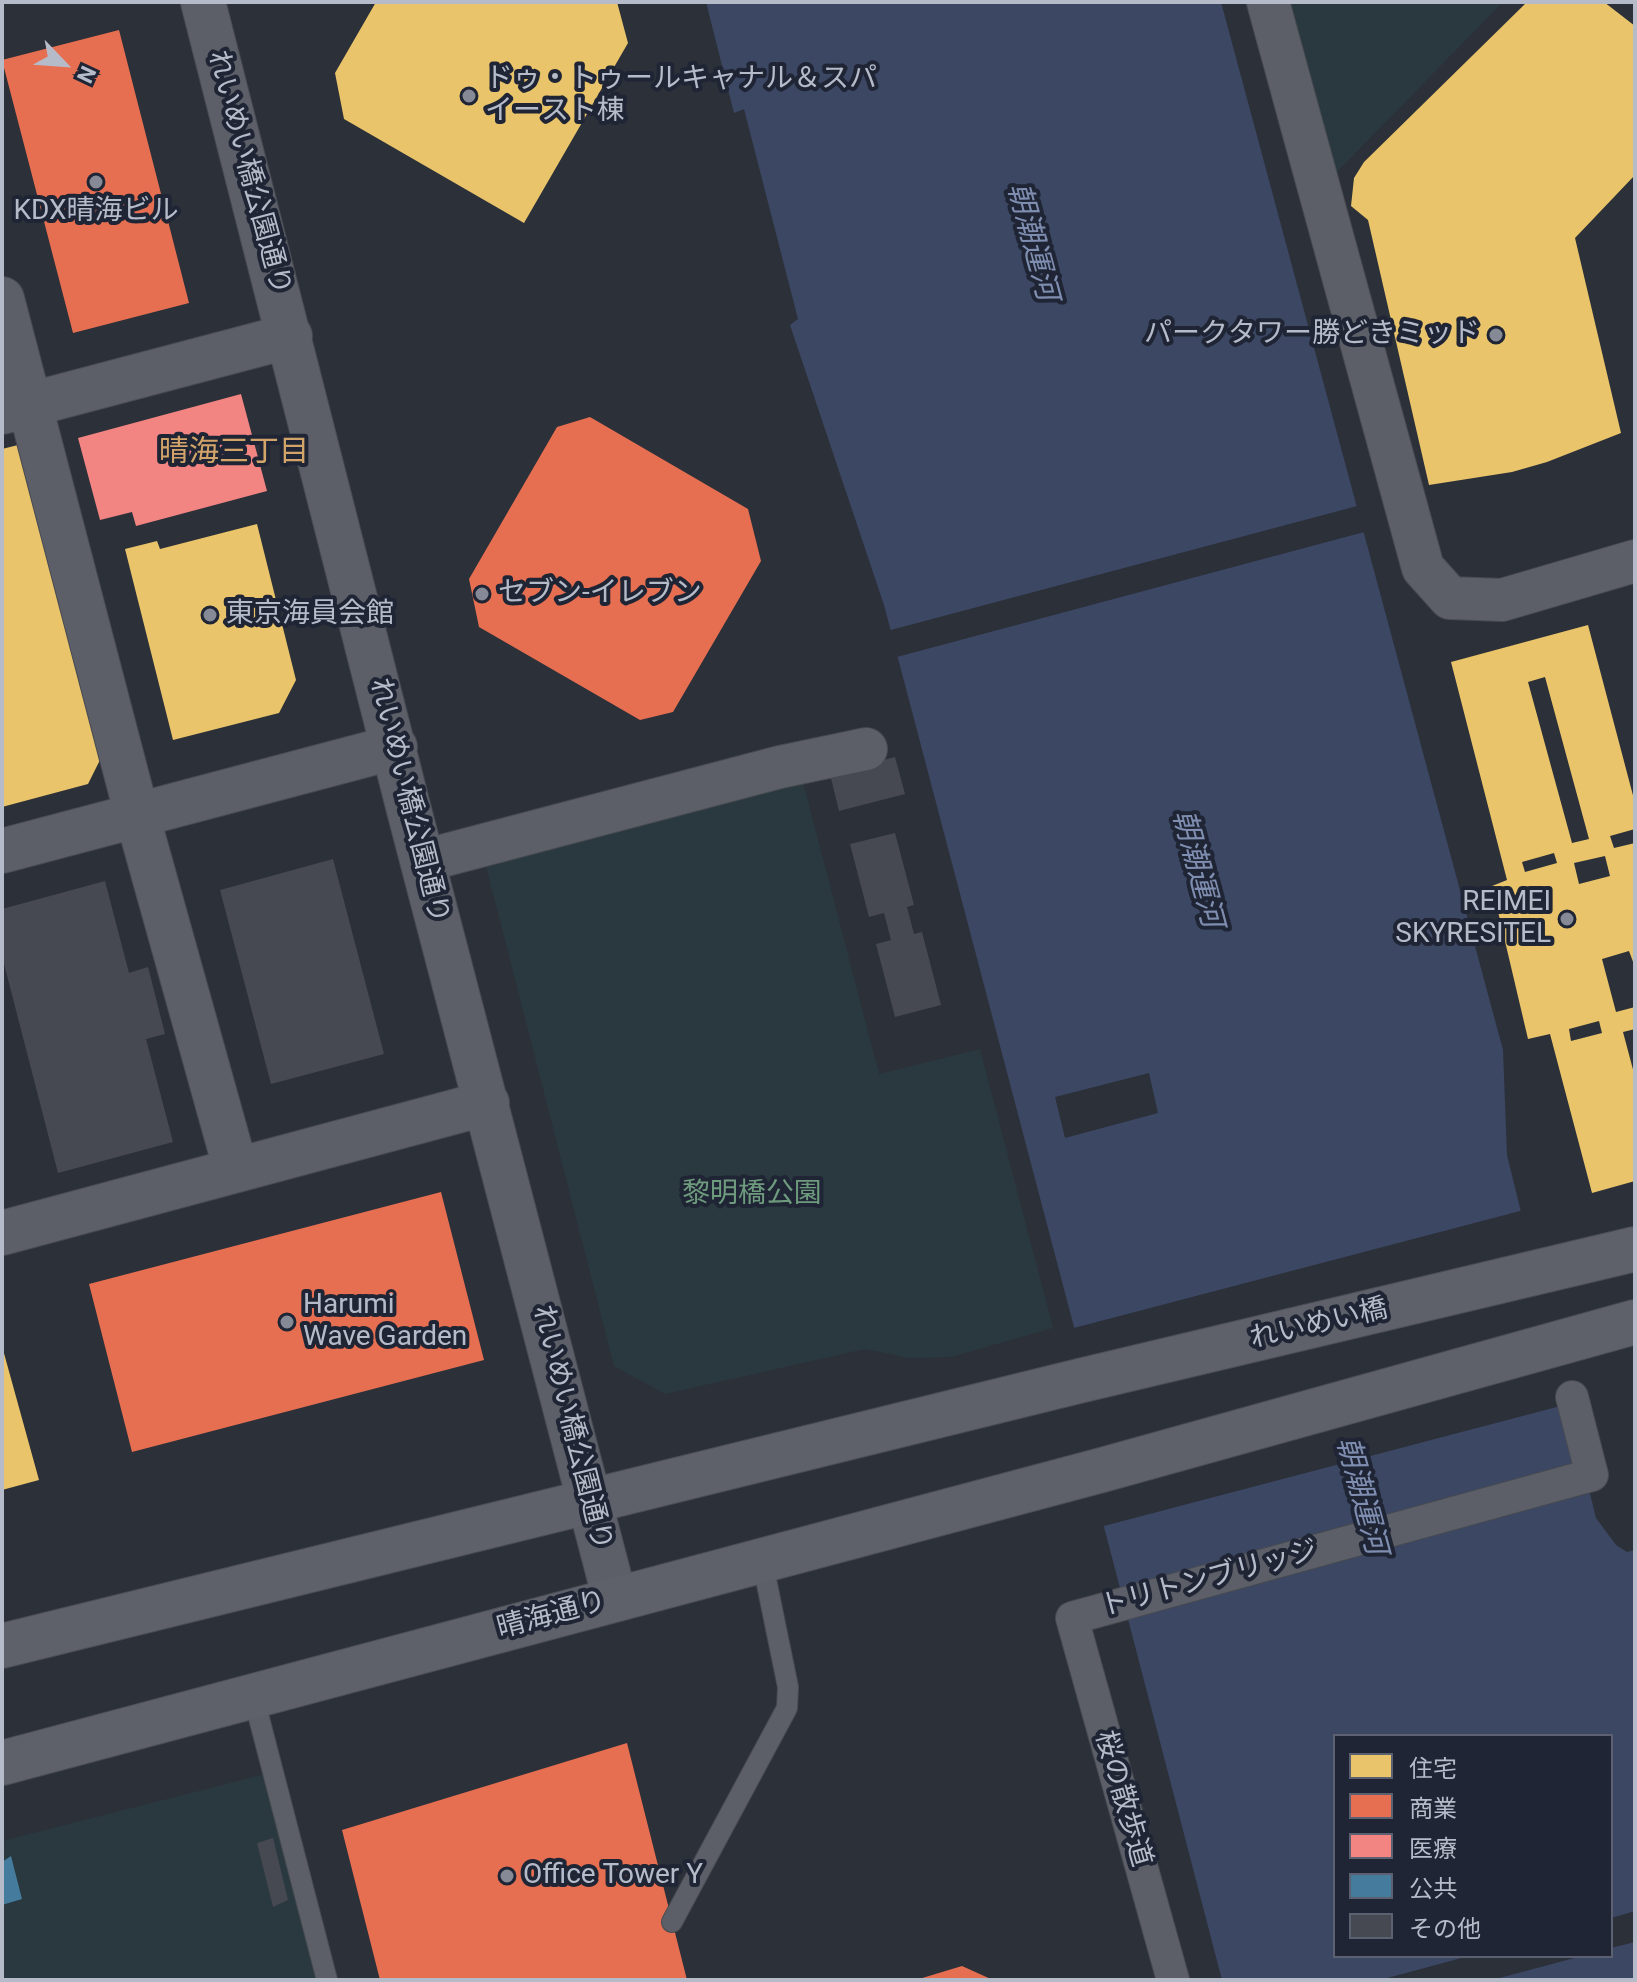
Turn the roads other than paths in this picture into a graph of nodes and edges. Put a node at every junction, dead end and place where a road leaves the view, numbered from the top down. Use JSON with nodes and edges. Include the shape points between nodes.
{"nodes":[{"id":1,"x":203,"y":2,"type":"edge"},
{"id":2,"x":1268,"y":2,"type":"edge"},
{"id":3,"x":2,"y":299,"type":"edge"},
{"id":4,"x":290,"y":336,"type":"junction"},
{"id":5,"x":16,"y":409,"type":"edge"},
{"id":6,"x":1635,"y":561,"type":"edge"},
{"id":7,"x":395,"y":747,"type":"junction"},
{"id":8,"x":866,"y":749,"type":"dead end"},
{"id":9,"x":137,"y":815,"type":"junction"},
{"id":10,"x":2,"y":851,"type":"edge"},
{"id":11,"x":423,"y":861,"type":"junction"},
{"id":12,"x":487,"y":1103,"type":"junction"},
{"id":13,"x":236,"y":1170,"type":"junction"},
{"id":14,"x":4,"y":1224,"type":"edge"},
{"id":15,"x":1635,"y":1249,"type":"edge"},
{"id":16,"x":1635,"y":1322,"type":"edge"},
{"id":17,"x":1572,"y":1397,"type":"dead end"},
{"id":18,"x":590,"y":1502,"type":"junction"},
{"id":19,"x":762,"y":1560,"type":"junction"},
{"id":20,"x":615,"y":1599,"type":"junction"},
{"id":21,"x":1072,"y":1618,"type":"joint"},
{"id":22,"x":2,"y":1646,"type":"edge"},
{"id":23,"x":253,"y":1695,"type":"junction"},
{"id":24,"x":2,"y":1763,"type":"edge"},
{"id":25,"x":672,"y":1922,"type":"dead end"},
{"id":26,"x":327,"y":1980,"type":"edge"},
{"id":27,"x":1173,"y":1980,"type":"edge"}],
"edges":[{"from":1,"to":4,"type":"street","name":"れいめい橋公園通り"},
{"from":2,"to":6,"type":"street","via":[[1423,568],[1450,598],[1502,600]]},
{"from":3,"to":5,"type":"street"},
{"from":4,"to":5,"type":"street"},
{"from":4,"to":7,"type":"street","name":"れいめい橋公園通り"},
{"from":5,"to":9,"type":"street"},
{"from":7,"to":9,"type":"street"},
{"from":7,"to":11,"type":"street","name":"れいめい橋公園通り"},
{"from":8,"to":11,"type":"street"},
{"from":9,"to":10,"type":"street"},
{"from":9,"to":13,"type":"street"},
{"from":11,"to":12,"type":"street","name":"れいめい橋公園通り"},
{"from":12,"to":13,"type":"street"},
{"from":12,"to":18,"type":"street","name":"れいめい橋公園通り"},
{"from":13,"to":14,"type":"street"},
{"from":15,"to":18,"type":"main road","name":"れいめい橋"},
{"from":16,"to":19,"type":"main road","name":"晴海通り"},
{"from":17,"to":21,"type":"street","name":"トリトンブリッジ","via":[[1592,1475]]},
{"from":18,"to":20,"type":"street","name":"れいめい橋公園通り"},
{"from":18,"to":22,"type":"main road"},
{"from":19,"to":20,"type":"main road","name":"晴海通り"},
{"from":19,"to":25,"type":"lane","via":[[788,1687],[787,1708]]},
{"from":20,"to":23,"type":"main road","name":"晴海通り"},
{"from":21,"to":27,"type":"street","name":"桜の散歩道"},
{"from":23,"to":24,"type":"main road","name":"晴海通り"},
{"from":23,"to":26,"type":"lane"}]}
